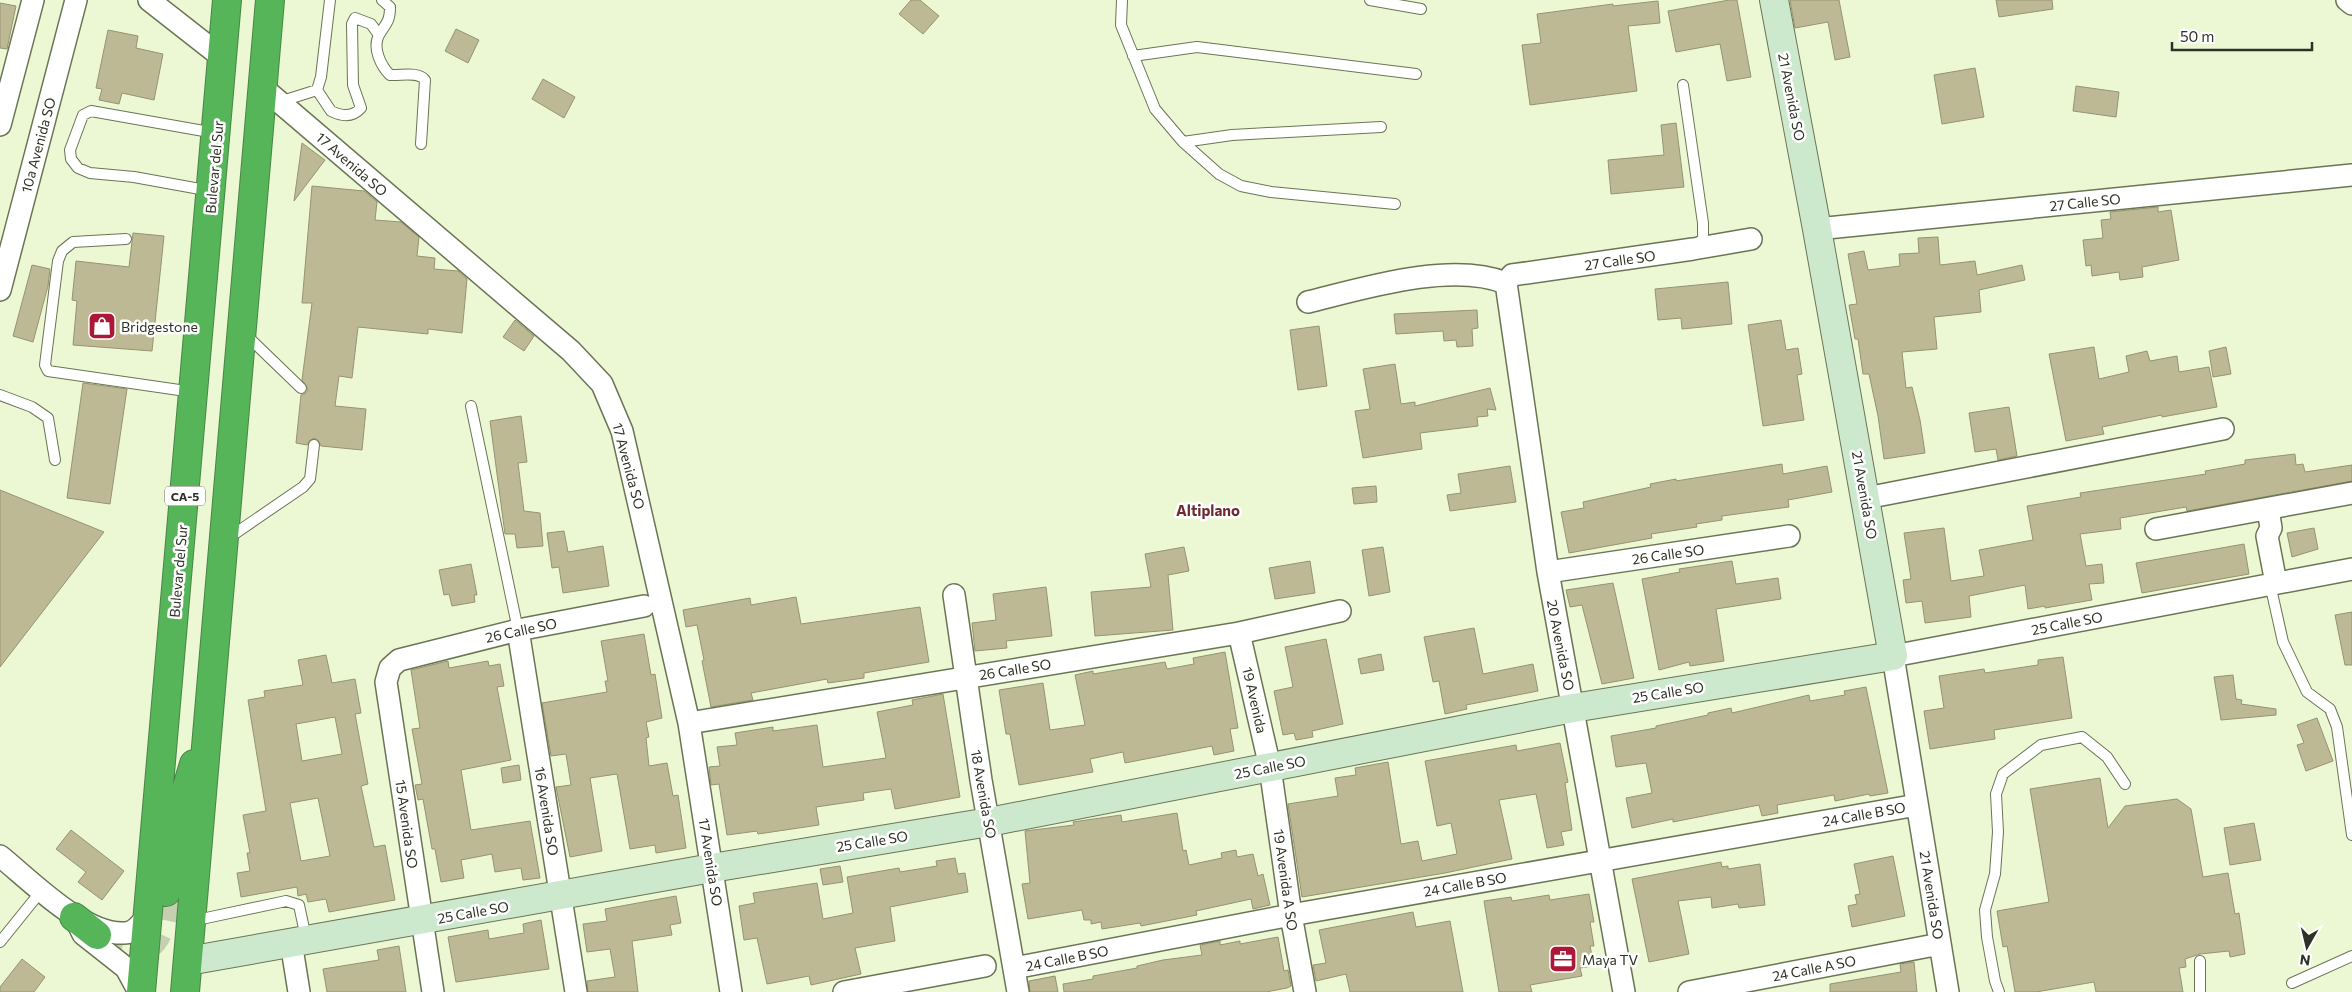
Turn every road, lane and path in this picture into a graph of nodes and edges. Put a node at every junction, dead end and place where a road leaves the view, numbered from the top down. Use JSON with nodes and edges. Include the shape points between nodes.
{"nodes":[{"id":1,"x":33,"y":0,"type":"edge"},
{"id":2,"x":76,"y":0,"type":"edge"},
{"id":3,"x":149,"y":0,"type":"edge"},
{"id":4,"x":227,"y":0,"type":"edge"},
{"id":5,"x":270,"y":0,"type":"edge"},
{"id":6,"x":330,"y":0,"type":"edge"},
{"id":7,"x":382,"y":0,"type":"edge"},
{"id":8,"x":1122,"y":0,"type":"edge"},
{"id":9,"x":1370,"y":0,"type":"edge"},
{"id":10,"x":1774,"y":0,"type":"edge"},
{"id":11,"x":2347,"y":0,"type":"edge"},
{"id":12,"x":2352,"y":4,"type":"edge"},
{"id":13,"x":1421,"y":9,"type":"dead end"},
{"id":14,"x":379,"y":36,"type":"junction"},
{"id":15,"x":1133,"y":56,"type":"junction"},
{"id":16,"x":223,"y":58,"type":"junction"},
{"id":17,"x":1416,"y":74,"type":"dead end"},
{"id":18,"x":1683,"y":84,"type":"dead end"},
{"id":19,"x":317,"y":90,"type":"junction"},
{"id":20,"x":271,"y":95,"type":"junction"},
{"id":21,"x":0,"y":125,"type":"edge"},
{"id":22,"x":1380,"y":127,"type":"dead end"},
{"id":23,"x":217,"y":133,"type":"junction"},
{"id":24,"x":1183,"y":142,"type":"junction"},
{"id":25,"x":421,"y":144,"type":"dead end"},
{"id":26,"x":2352,"y":174,"type":"edge"},
{"id":27,"x":212,"y":191,"type":"junction"},
{"id":28,"x":1395,"y":204,"type":"dead end"},
{"id":29,"x":1818,"y":230,"type":"junction"},
{"id":30,"x":126,"y":239,"type":"dead end"},
{"id":31,"x":1751,"y":239,"type":"dead end"},
{"id":32,"x":1693,"y":249,"type":"junction"},
{"id":33,"x":0,"y":290,"type":"edge"},
{"id":34,"x":1506,"y":290,"type":"junction"},
{"id":35,"x":1308,"y":302,"type":"dead end"},
{"id":36,"x":242,"y":331,"type":"junction"},
{"id":37,"x":301,"y":388,"type":"dead end"},
{"id":38,"x":194,"y":392,"type":"junction"},
{"id":39,"x":0,"y":396,"type":"edge"},
{"id":40,"x":471,"y":406,"type":"dead end"},
{"id":41,"x":2223,"y":429,"type":"dead end"},
{"id":42,"x":314,"y":445,"type":"dead end"},
{"id":43,"x":55,"y":460,"type":"dead end"},
{"id":44,"x":2352,"y":493,"type":"edge"},
{"id":45,"x":1866,"y":498,"type":"junction"},
{"id":46,"x":2270,"y":519,"type":"junction"},
{"id":47,"x":2156,"y":530,"type":"dead end"},
{"id":48,"x":1789,"y":536,"type":"dead end"},
{"id":49,"x":224,"y":541,"type":"junction"},
{"id":50,"x":2352,"y":569,"type":"edge"},
{"id":51,"x":1548,"y":572,"type":"junction"},
{"id":52,"x":2278,"y":582,"type":"junction"},
{"id":53,"x":954,"y":595,"type":"dead end"},
{"id":54,"x":644,"y":606,"type":"dead end"},
{"id":55,"x":1340,"y":611,"type":"dead end"},
{"id":56,"x":518,"y":630,"type":"junction"},
{"id":57,"x":1239,"y":633,"type":"junction"},
{"id":58,"x":1892,"y":656,"type":"junction"},
{"id":59,"x":399,"y":660,"type":"joint"},
{"id":60,"x":964,"y":677,"type":"junction"},
{"id":61,"x":1573,"y":708,"type":"junction"},
{"id":62,"x":689,"y":723,"type":"junction"},
{"id":63,"x":209,"y":732,"type":"junction"},
{"id":64,"x":1270,"y":767,"type":"junction"},
{"id":65,"x":2126,"y":784,"type":"dead end"},
{"id":66,"x":1917,"y":804,"type":"junction"},
{"id":67,"x":989,"y":822,"type":"junction"},
{"id":68,"x":2352,"y":835,"type":"edge"},
{"id":69,"x":0,"y":856,"type":"edge"},
{"id":70,"x":1599,"y":860,"type":"junction"},
{"id":71,"x":712,"y":868,"type":"junction"},
{"id":72,"x":42,"y":890,"type":"junction"},
{"id":73,"x":166,"y":892,"type":"tunnel mouth"},
{"id":74,"x":560,"y":896,"type":"junction"},
{"id":75,"x":148,"y":915,"type":"junction"},
{"id":76,"x":1291,"y":915,"type":"junction"},
{"id":77,"x":74,"y":917,"type":"junction"},
{"id":78,"x":192,"y":921,"type":"junction"},
{"id":79,"x":421,"y":921,"type":"junction"},
{"id":80,"x":97,"y":935,"type":"tunnel mouth"},
{"id":81,"x":299,"y":941,"type":"junction"},
{"id":82,"x":0,"y":942,"type":"edge"},
{"id":83,"x":1940,"y":944,"type":"junction"},
{"id":84,"x":2352,"y":956,"type":"edge"},
{"id":85,"x":188,"y":961,"type":"junction"},
{"id":86,"x":2200,"y":961,"type":"dead end"},
{"id":87,"x":985,"y":966,"type":"dead end"},
{"id":88,"x":1014,"y":968,"type":"junction"},
{"id":89,"x":2292,"y":983,"type":"dead end"},
{"id":90,"x":140,"y":992,"type":"edge"},
{"id":91,"x":185,"y":992,"type":"edge"},
{"id":92,"x":298,"y":992,"type":"edge"},
{"id":93,"x":433,"y":992,"type":"edge"},
{"id":94,"x":576,"y":992,"type":"edge"},
{"id":95,"x":731,"y":992,"type":"edge"},
{"id":96,"x":844,"y":992,"type":"edge"},
{"id":97,"x":1018,"y":992,"type":"edge"},
{"id":98,"x":1305,"y":992,"type":"edge"},
{"id":99,"x":1624,"y":992,"type":"edge"},
{"id":100,"x":1689,"y":992,"type":"edge"},
{"id":101,"x":1948,"y":992,"type":"edge"},
{"id":102,"x":2000,"y":992,"type":"edge"},
{"id":103,"x":2200,"y":992,"type":"edge"}],
"edges":[{"from":1,"to":21,"type":"street"},
{"from":2,"to":33,"type":"street","name":"10a Avenida SO"},
{"from":3,"to":16,"type":"street"},
{"from":4,"to":16,"type":"highway","name":"Bulevar del Sur","number":"CA-5"},
{"from":5,"to":20,"type":"highway"},
{"from":6,"to":19,"type":"lane"},
{"from":7,"to":14,"type":"lane","via":[[390,7],[390,14],[388,26]]},
{"from":8,"to":15,"type":"lane","via":[[1121,25]]},
{"from":9,"to":13,"type":"lane"},
{"from":10,"to":29,"type":"street","name":"21 Avenida SO"},
{"from":11,"to":12,"type":"street"},
{"from":14,"to":19,"type":"lane","via":[[371,24],[356,18],[352,24],[353,85],[361,108],[356,114],[349,116],[331,111]]},
{"from":14,"to":25,"type":"lane","via":[[377,50],[384,69],[390,75],[417,75],[425,80]]},
{"from":15,"to":17,"type":"lane","via":[[1197,47]]},
{"from":15,"to":24,"type":"lane","via":[[1155,109]]},
{"from":16,"to":23,"type":"highway","name":"Bulevar del Sur","number":"CA-5"},
{"from":18,"to":32,"type":"lane","via":[[1703,223],[1703,238]]},
{"from":19,"to":20,"type":"lane"},
{"from":20,"to":36,"type":"highway"},
{"from":20,"to":62,"type":"street","name":"17 Avenida SO","via":[[571,351],[602,384],[622,431]]},
{"from":22,"to":24,"type":"lane","via":[[1232,135]]},
{"from":23,"to":27,"type":"highway","name":"Bulevar del Sur","number":"CA-5"},
{"from":23,"to":27,"type":"lane","via":[[90,111],[83,115],[70,150],[71,159],[78,168],[90,173]]},
{"from":24,"to":28,"type":"lane","via":[[1219,174],[1241,186],[1302,196]]},
{"from":26,"to":29,"type":"street","name":"27 Calle SO"},
{"from":27,"to":38,"type":"highway","name":"Bulevar del Sur","number":"CA-5"},
{"from":29,"to":45,"type":"street","name":"21 Avenida SO"},
{"from":30,"to":38,"type":"lane","via":[[73,242],[62,252],[58,261],[46,365],[48,371]]},
{"from":31,"to":32,"type":"street","name":"27 Calle SO"},
{"from":32,"to":34,"type":"street","name":"27 Calle SO","via":[[1512,275]]},
{"from":34,"to":35,"type":"street","via":[[1492,277],[1463,275],[1398,280]]},
{"from":34,"to":51,"type":"street","name":"20 Avenida SO"},
{"from":36,"to":37,"type":"lane"},
{"from":36,"to":49,"type":"highway"},
{"from":38,"to":75,"type":"highway","name":"Bulevar del Sur","number":"CA-5"},
{"from":39,"to":43,"type":"lane","via":[[32,407],[48,418]]},
{"from":40,"to":56,"type":"lane"},
{"from":41,"to":45,"type":"street"},
{"from":42,"to":49,"type":"lane","via":[[310,479],[303,487]]},
{"from":44,"to":46,"type":"street"},
{"from":45,"to":58,"type":"street","name":"21 Avenida SO"},
{"from":46,"to":47,"type":"street"},
{"from":46,"to":52,"type":"street","via":[[2280,534]]},
{"from":48,"to":51,"type":"street","name":"26 Calle SO"},
{"from":49,"to":63,"type":"highway"},
{"from":50,"to":52,"type":"street","name":"25 Calle SO"},
{"from":51,"to":61,"type":"street","name":"20 Avenida SO"},
{"from":52,"to":58,"type":"street","name":"25 Calle SO"},
{"from":52,"to":68,"type":"lane","via":[[2283,642],[2307,692],[2330,709],[2337,727]]},
{"from":53,"to":60,"type":"street","name":"18 Avenida SO"},
{"from":54,"to":56,"type":"street","name":"26 Calle SO"},
{"from":55,"to":57,"type":"street","name":"26 Calle SO"},
{"from":56,"to":59,"type":"street","name":"26 Calle SO"},
{"from":56,"to":74,"type":"street","name":"16 Avenida SO"},
{"from":57,"to":60,"type":"street","name":"26 Calle SO"},
{"from":57,"to":64,"type":"street","name":"19 Avenida"},
{"from":58,"to":61,"type":"street","name":"25 Calle SO"},
{"from":58,"to":66,"type":"street","name":"21 Avenida SO"},
{"from":59,"to":79,"type":"street","name":"15 Avenida SO","via":[[390,668],[386,682]]},
{"from":60,"to":62,"type":"street","name":"26 Calle SO"},
{"from":60,"to":67,"type":"street","name":"18 Avenida SO"},
{"from":61,"to":64,"type":"street","name":"25 Calle SO"},
{"from":61,"to":70,"type":"street","name":"20 Avenida SO"},
{"from":62,"to":71,"type":"street","name":"17 Avenida SO"},
{"from":63,"to":73,"type":"highway","via":[[195,758],[181,807]]},
{"from":63,"to":78,"type":"highway"},
{"from":64,"to":67,"type":"street","name":"25 Calle SO"},
{"from":64,"to":76,"type":"street","name":"19 Avenida A SO"},
{"from":65,"to":102,"type":"lane","via":[[2107,757],[2082,737],[2041,745],[2002,774],[1996,794],[1995,874],[1985,910],[1995,981]]},
{"from":66,"to":70,"type":"street","name":"24 Calle B SO"},
{"from":66,"to":83,"type":"street","name":"21 Avenida SO"},
{"from":67,"to":71,"type":"street","name":"25 Calle SO"},
{"from":67,"to":88,"type":"street","name":"18 Avenida SO"},
{"from":69,"to":72,"type":"street"},
{"from":70,"to":76,"type":"street","name":"24 Calle B SO"},
{"from":70,"to":99,"type":"street","name":"20 Avenida SO"},
{"from":71,"to":74,"type":"street","name":"25 Calle SO"},
{"from":71,"to":95,"type":"street","name":"17 Avenida SO"},
{"from":72,"to":77,"type":"street"},
{"from":72,"to":82,"type":"lane"},
{"from":74,"to":79,"type":"street","name":"25 Calle SO"},
{"from":74,"to":94,"type":"street","name":"16 Avenida SO"},
{"from":75,"to":77,"type":"street","via":[[137,928],[126,934],[104,930]]},
{"from":75,"to":90,"type":"highway","name":"Bulevar del Sur","number":"CA-5"},
{"from":76,"to":88,"type":"street","name":"24 Calle B SO"},
{"from":76,"to":98,"type":"street","name":"19 Avenida A SO"},
{"from":77,"to":80,"type":"highway"},
{"from":77,"to":90,"type":"street","via":[[83,934],[126,968]]},
{"from":78,"to":81,"type":"lane","via":[[286,901],[299,905]]},
{"from":78,"to":85,"type":"highway"},
{"from":79,"to":81,"type":"street","name":"25 Calle SO"},
{"from":79,"to":93,"type":"street","name":"15 Avenida SO"},
{"from":81,"to":85,"type":"street","name":"25 Calle SO"},
{"from":81,"to":92,"type":"street"},
{"from":83,"to":100,"type":"street","name":"24 Calle A SO"},
{"from":83,"to":101,"type":"street","name":"21 Avenida SO"},
{"from":84,"to":89,"type":"lane"},
{"from":85,"to":91,"type":"highway"},
{"from":86,"to":103,"type":"lane"},
{"from":87,"to":96,"type":"street"},
{"from":88,"to":97,"type":"street","name":"18 Avenida SO"}]}
